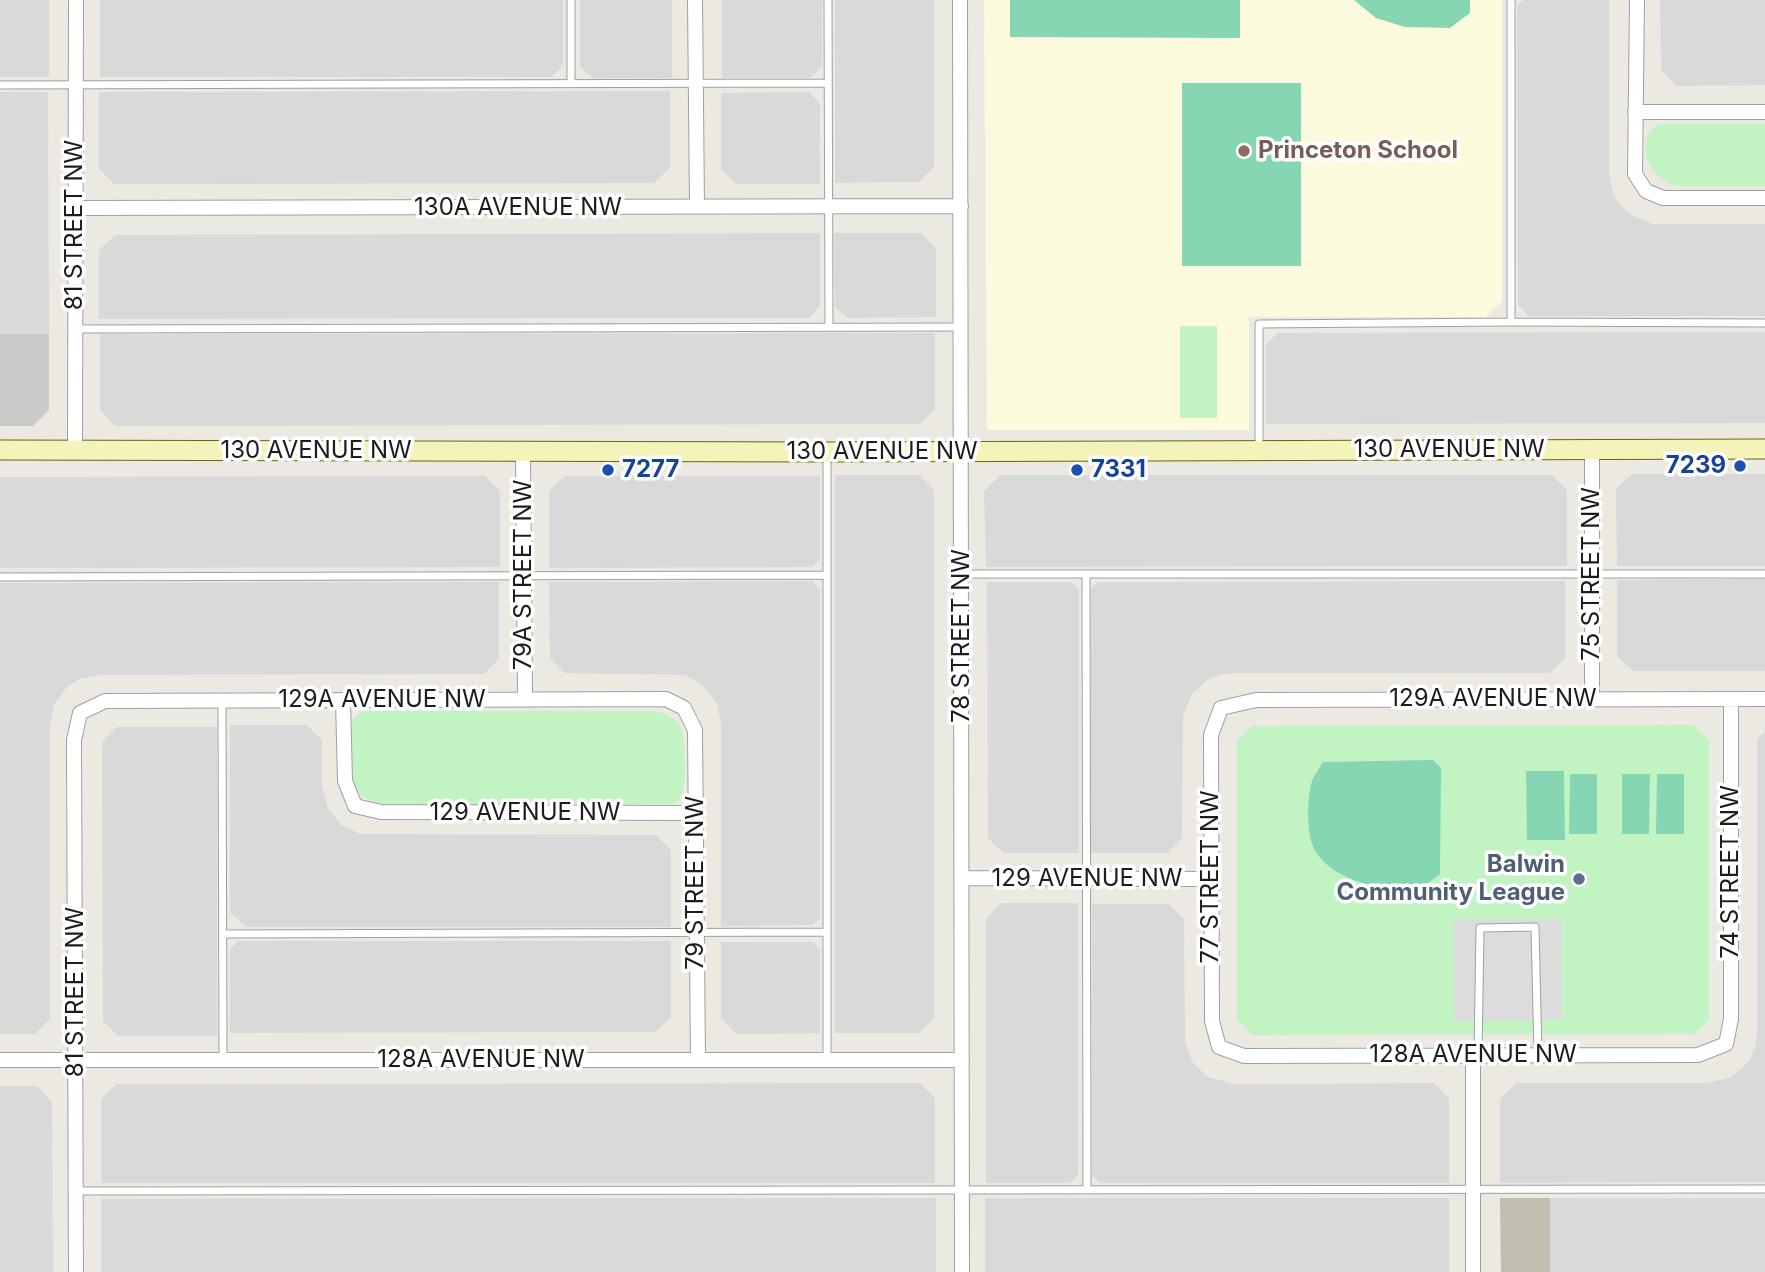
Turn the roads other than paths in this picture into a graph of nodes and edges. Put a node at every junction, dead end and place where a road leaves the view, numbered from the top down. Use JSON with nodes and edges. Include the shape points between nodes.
{"nodes":[{"id":1,"x":76,"y":0,"type":"edge"},
{"id":2,"x":571,"y":0,"type":"edge"},
{"id":3,"x":695,"y":0,"type":"edge"},
{"id":4,"x":828,"y":0,"type":"edge"},
{"id":5,"x":960,"y":0,"type":"edge"},
{"id":6,"x":1511,"y":0,"type":"edge"},
{"id":7,"x":1637,"y":0,"type":"edge"},
{"id":8,"x":570,"y":83,"type":"junction"},
{"id":9,"x":828,"y":83,"type":"junction"},
{"id":10,"x":695,"y":84,"type":"junction"},
{"id":11,"x":0,"y":85,"type":"edge"},
{"id":12,"x":75,"y":86,"type":"junction"},
{"id":13,"x":1635,"y":112,"type":"junction"},
{"id":14,"x":1765,"y":112,"type":"edge"},
{"id":15,"x":1765,"y":198,"type":"edge"},
{"id":16,"x":961,"y":206,"type":"junction"},
{"id":17,"x":697,"y":207,"type":"junction"},
{"id":18,"x":828,"y":207,"type":"junction"},
{"id":19,"x":76,"y":208,"type":"junction"},
{"id":20,"x":1511,"y":322,"type":"junction"},
{"id":21,"x":1765,"y":323,"type":"edge"},
{"id":22,"x":829,"y":325,"type":"junction"},
{"id":23,"x":961,"y":327,"type":"junction"},
{"id":24,"x":75,"y":329,"type":"junction"},
{"id":25,"x":75,"y":449,"type":"junction"},
{"id":26,"x":1765,"y":449,"type":"edge"},
{"id":27,"x":0,"y":450,"type":"edge"},
{"id":28,"x":1591,"y":450,"type":"junction"},
{"id":29,"x":961,"y":451,"type":"junction"},
{"id":30,"x":1259,"y":451,"type":"junction"},
{"id":31,"x":523,"y":452,"type":"junction"},
{"id":32,"x":827,"y":452,"type":"junction"},
{"id":33,"x":962,"y":574,"type":"junction"},
{"id":34,"x":1765,"y":574,"type":"edge"},
{"id":35,"x":525,"y":575,"type":"junction"},
{"id":36,"x":827,"y":575,"type":"junction"},
{"id":37,"x":1592,"y":575,"type":"junction"},
{"id":38,"x":1086,"y":576,"type":"junction"},
{"id":39,"x":0,"y":577,"type":"edge"},
{"id":40,"x":525,"y":699,"type":"junction"},
{"id":41,"x":1592,"y":699,"type":"junction"},
{"id":42,"x":1731,"y":699,"type":"junction"},
{"id":43,"x":1765,"y":699,"type":"edge"},
{"id":44,"x":222,"y":701,"type":"junction"},
{"id":45,"x":343,"y":701,"type":"junction"},
{"id":46,"x":684,"y":708,"type":"joint"},
{"id":47,"x":1221,"y":708,"type":"joint"},
{"id":48,"x":80,"y":713,"type":"joint"},
{"id":49,"x":696,"y":813,"type":"junction"},
{"id":50,"x":962,"y":878,"type":"junction"},
{"id":51,"x":1086,"y":878,"type":"junction"},
{"id":52,"x":1211,"y":879,"type":"junction"},
{"id":53,"x":826,"y":932,"type":"junction"},
{"id":54,"x":696,"y":933,"type":"junction"},
{"id":55,"x":223,"y":934,"type":"junction"},
{"id":56,"x":1726,"y":1044,"type":"joint"},
{"id":57,"x":1219,"y":1047,"type":"joint"},
{"id":58,"x":1476,"y":1055,"type":"junction"},
{"id":59,"x":1538,"y":1055,"type":"junction"},
{"id":60,"x":0,"y":1060,"type":"edge"},
{"id":61,"x":223,"y":1060,"type":"junction"},
{"id":62,"x":698,"y":1060,"type":"junction"},
{"id":63,"x":827,"y":1060,"type":"junction"},
{"id":64,"x":962,"y":1060,"type":"junction"},
{"id":65,"x":77,"y":1061,"type":"junction"},
{"id":66,"x":1087,"y":1188,"type":"junction"},
{"id":67,"x":1765,"y":1189,"type":"edge"},
{"id":68,"x":962,"y":1190,"type":"junction"},
{"id":69,"x":1473,"y":1190,"type":"junction"},
{"id":70,"x":75,"y":1191,"type":"junction"},
{"id":71,"x":76,"y":1272,"type":"edge"},
{"id":72,"x":962,"y":1272,"type":"edge"},
{"id":73,"x":1473,"y":1272,"type":"edge"}],
"edges":[{"from":1,"to":12,"type":"street","name":"81 STREET NW"},
{"from":2,"to":8,"type":"lane"},
{"from":3,"to":10,"type":"street"},
{"from":4,"to":9,"type":"lane"},
{"from":5,"to":16,"type":"street","name":"78 STREET NW"},
{"from":6,"to":20,"type":"lane"},
{"from":7,"to":13,"type":"street"},
{"from":8,"to":10,"type":"lane"},
{"from":8,"to":12,"type":"lane"},
{"from":9,"to":10,"type":"lane"},
{"from":9,"to":18,"type":"lane"},
{"from":10,"to":17,"type":"street"},
{"from":11,"to":12,"type":"lane"},
{"from":12,"to":19,"type":"street","name":"81 STREET NW"},
{"from":13,"to":14,"type":"street"},
{"from":13,"to":15,"type":"street","via":[[1635,174],[1646,191],[1663,198]]},
{"from":16,"to":18,"type":"street","name":"130A AVENUE NW"},
{"from":16,"to":23,"type":"street","name":"78 STREET NW"},
{"from":17,"to":18,"type":"street","name":"130A AVENUE NW"},
{"from":17,"to":19,"type":"street","name":"130A AVENUE NW"},
{"from":18,"to":22,"type":"lane"},
{"from":19,"to":24,"type":"street","name":"81 STREET NW"},
{"from":20,"to":21,"type":"lane"},
{"from":20,"to":30,"type":"lane","via":[[1259,324]]},
{"from":22,"to":23,"type":"lane"},
{"from":22,"to":24,"type":"lane"},
{"from":23,"to":29,"type":"street","name":"78 STREET NW"},
{"from":24,"to":25,"type":"street","name":"81 STREET NW"},
{"from":25,"to":27,"type":"street","name":"130 AVENUE NW"},
{"from":25,"to":31,"type":"street","name":"130 AVENUE NW"},
{"from":26,"to":28,"type":"street","name":"130 AVENUE NW"},
{"from":28,"to":30,"type":"street","name":"130 AVENUE NW"},
{"from":28,"to":37,"type":"street","name":"75 STREET NW"},
{"from":29,"to":30,"type":"street","name":"130 AVENUE NW"},
{"from":29,"to":32,"type":"street","name":"130 AVENUE NW"},
{"from":29,"to":33,"type":"street","name":"78 STREET NW"},
{"from":31,"to":32,"type":"street","name":"130 AVENUE NW"},
{"from":31,"to":35,"type":"street","name":"79A STREET NW"},
{"from":32,"to":36,"type":"lane"},
{"from":33,"to":38,"type":"lane"},
{"from":33,"to":50,"type":"street","name":"78 STREET NW"},
{"from":34,"to":37,"type":"lane"},
{"from":35,"to":36,"type":"lane"},
{"from":35,"to":39,"type":"lane"},
{"from":35,"to":40,"type":"street","name":"79A STREET NW"},
{"from":36,"to":53,"type":"lane"},
{"from":37,"to":38,"type":"lane"},
{"from":37,"to":41,"type":"street","name":"75 STREET NW"},
{"from":38,"to":51,"type":"lane"},
{"from":40,"to":45,"type":"street","name":"129A AVENUE NW"},
{"from":40,"to":46,"type":"street","name":"129A AVENUE NW","via":[[666,699]]},
{"from":41,"to":42,"type":"street","name":"129A AVENUE NW"},
{"from":41,"to":47,"type":"street","name":"129A AVENUE NW","via":[[1255,700]]},
{"from":42,"to":43,"type":"street","name":"129A AVENUE NW"},
{"from":42,"to":56,"type":"street","name":"74 STREET NW","via":[[1731,1019]]},
{"from":44,"to":45,"type":"street","name":"129A AVENUE NW"},
{"from":44,"to":48,"type":"street","name":"129A AVENUE NW","via":[[105,701]]},
{"from":44,"to":55,"type":"lane"},
{"from":45,"to":49,"type":"street","name":"129 AVENUE NW","via":[[345,781],[355,806],[381,813]]},
{"from":46,"to":49,"type":"street","name":"79 STREET NW","via":[[695,730]]},
{"from":47,"to":52,"type":"street","name":"77 STREET NW","via":[[1210,735]]},
{"from":48,"to":65,"type":"street","name":"81 STREET NW","via":[[74,740]]},
{"from":49,"to":54,"type":"street","name":"79 STREET NW"},
{"from":50,"to":51,"type":"street","name":"129 AVENUE NW"},
{"from":50,"to":64,"type":"street","name":"78 STREET NW"},
{"from":51,"to":52,"type":"street","name":"129 AVENUE NW"},
{"from":51,"to":66,"type":"lane"},
{"from":52,"to":57,"type":"street","name":"77 STREET NW","via":[[1212,1021]]},
{"from":53,"to":54,"type":"lane"},
{"from":53,"to":63,"type":"lane"},
{"from":54,"to":55,"type":"lane"},
{"from":54,"to":62,"type":"street","name":"79 STREET NW"},
{"from":55,"to":61,"type":"lane"},
{"from":56,"to":59,"type":"street","name":"128A AVENUE NW","via":[[1698,1055]]},
{"from":57,"to":58,"type":"street","name":"128A AVENUE NW","via":[[1244,1056]]},
{"from":58,"to":59,"type":"street","name":"128A AVENUE NW"},
{"from":58,"to":59,"type":"lane","via":[[1480,928],[1535,927]]},
{"from":58,"to":69,"type":"street"},
{"from":60,"to":65,"type":"street","name":"128A AVENUE NW"},
{"from":61,"to":62,"type":"street","name":"128A AVENUE NW"},
{"from":61,"to":65,"type":"street","name":"128A AVENUE NW"},
{"from":62,"to":63,"type":"street","name":"128A AVENUE NW"},
{"from":63,"to":64,"type":"street","name":"128A AVENUE NW"},
{"from":64,"to":68,"type":"street","name":"78 STREET NW"},
{"from":65,"to":70,"type":"street","name":"81 STREET NW"},
{"from":66,"to":68,"type":"lane"},
{"from":66,"to":69,"type":"lane"},
{"from":67,"to":69,"type":"lane"},
{"from":68,"to":70,"type":"lane"},
{"from":68,"to":72,"type":"street","name":"78 STREET NW"},
{"from":69,"to":73,"type":"street"},
{"from":70,"to":71,"type":"street","name":"81 STREET NW"}]}
